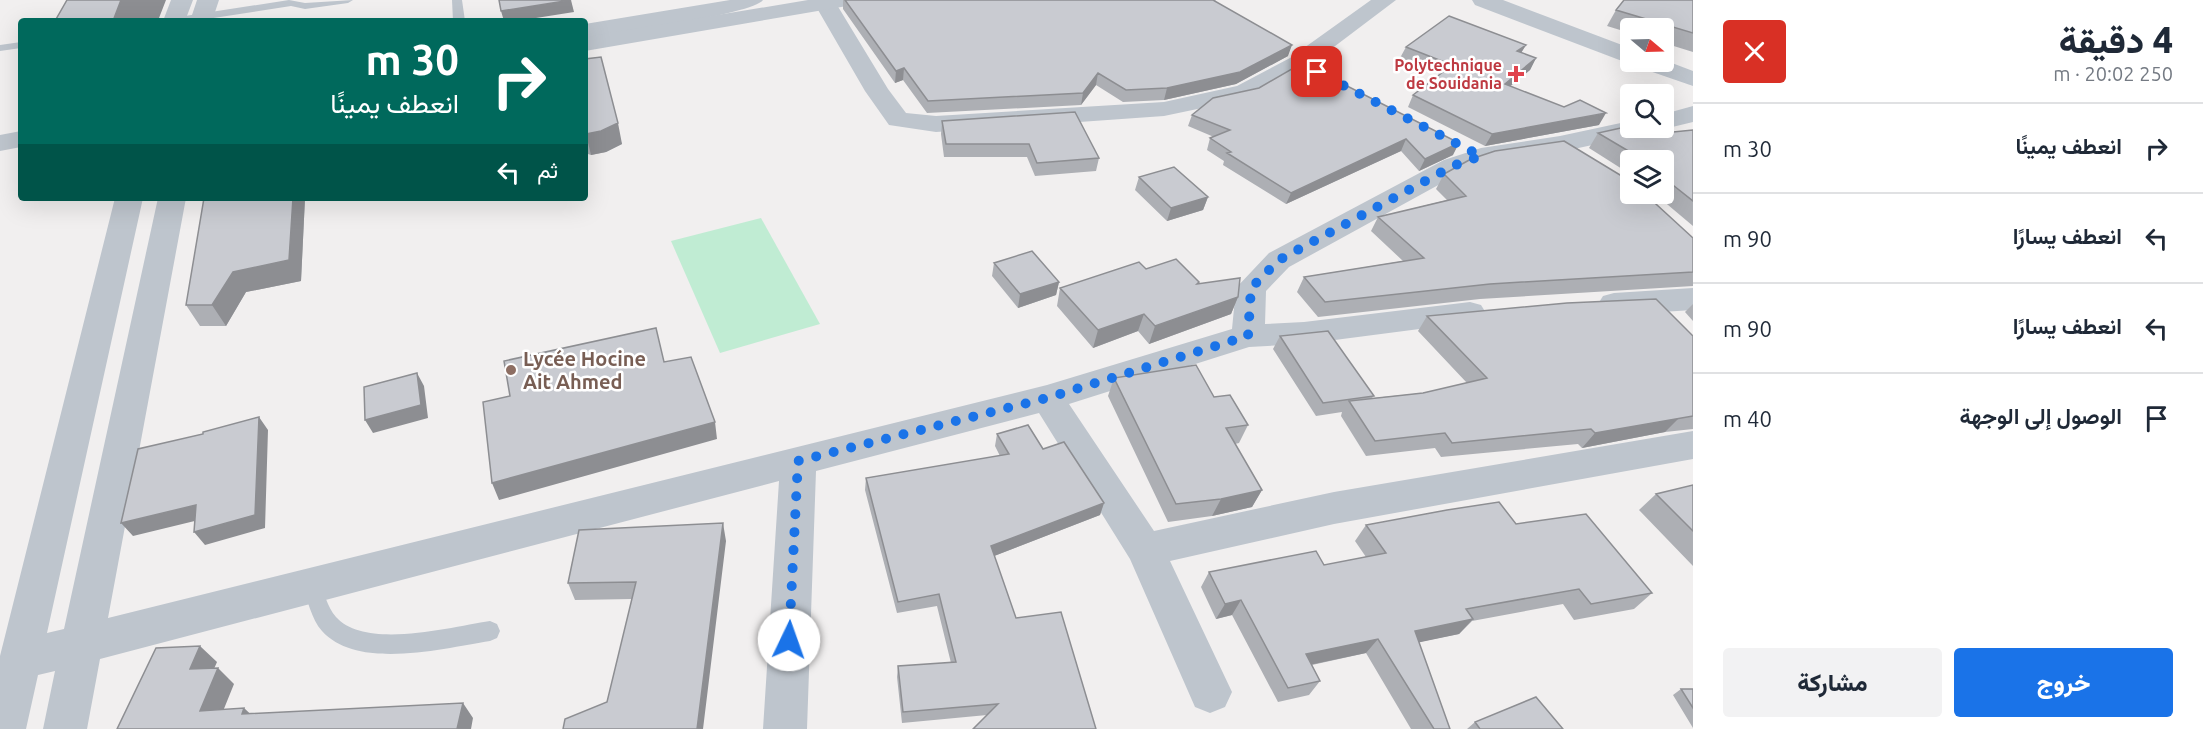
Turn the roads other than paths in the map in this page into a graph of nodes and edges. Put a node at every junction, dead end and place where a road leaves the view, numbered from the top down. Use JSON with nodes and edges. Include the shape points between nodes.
{"nodes":[{"id":1,"x":182,"y":0,"type":"edge"},
{"id":2,"x":348,"y":0,"type":"edge"},
{"id":3,"x":457,"y":0,"type":"edge"},
{"id":4,"x":752,"y":0,"type":"edge"},
{"id":5,"x":1385,"y":0,"type":"edge"},
{"id":6,"x":1483,"y":0,"type":"edge"},
{"id":7,"x":836,"y":2,"type":"edge"},
{"id":8,"x":204,"y":12,"type":"edge"},
{"id":9,"x":174,"y":18,"type":"edge"},
{"id":10,"x":183,"y":18,"type":"edge"},
{"id":11,"x":459,"y":18,"type":"edge"},
{"id":12,"x":588,"y":30,"type":"edge"},
{"id":13,"x":588,"y":43,"type":"edge"},
{"id":14,"x":18,"y":45,"type":"edge"},
{"id":15,"x":0,"y":48,"type":"edge"},
{"id":16,"x":1620,"y":52,"type":"edge"},
{"id":17,"x":1674,"y":72,"type":"edge"},
{"id":18,"x":1693,"y":79,"type":"edge"},
{"id":19,"x":1693,"y":114,"type":"edge"},
{"id":20,"x":1674,"y":119,"type":"edge"},
{"id":21,"x":18,"y":122,"type":"edge"},
{"id":22,"x":0,"y":125,"type":"edge"},
{"id":23,"x":1620,"y":131,"type":"edge"},
{"id":24,"x":18,"y":140,"type":"edge"},
{"id":25,"x":1452,"y":142,"type":"edge"},
{"id":26,"x":0,"y":143,"type":"edge"},
{"id":27,"x":1560,"y":144,"type":"junction"},
{"id":28,"x":1481,"y":156,"type":"junction"},
{"id":29,"x":1589,"y":163,"type":"edge"},
{"id":30,"x":128,"y":201,"type":"edge"},
{"id":31,"x":171,"y":201,"type":"edge"},
{"id":32,"x":1578,"y":305,"type":"edge"},
{"id":33,"x":1500,"y":310,"type":"edge"},
{"id":34,"x":1685,"y":312,"type":"edge"},
{"id":35,"x":1248,"y":336,"type":"junction"},
{"id":36,"x":1047,"y":398,"type":"junction"},
{"id":37,"x":1693,"y":445,"type":"edge"},
{"id":38,"x":798,"y":461,"type":"junction"},
{"id":39,"x":1145,"y":550,"type":"junction"},
{"id":40,"x":311,"y":585,"type":"junction"},
{"id":41,"x":490,"y":630,"type":"dead end"},
{"id":42,"x":81,"y":645,"type":"junction"},
{"id":43,"x":20,"y":660,"type":"junction"},
{"id":44,"x":1210,"y":692,"type":"dead end"},
{"id":45,"x":4,"y":729,"type":"edge"},
{"id":46,"x":65,"y":729,"type":"edge"},
{"id":47,"x":784,"y":729,"type":"edge"}],
"edges":[{"from":1,"to":9,"type":"street"},
{"from":2,"to":8,"type":"lane"},
{"from":3,"to":11,"type":"lane"},
{"from":4,"to":12,"type":"street"},
{"from":5,"to":7,"type":"street","via":[[1309,68],[1245,92],[1164,109],[936,123],[898,120],[877,91]]},
{"from":6,"to":16,"type":"street"},
{"from":7,"to":13,"type":"street"},
{"from":8,"to":10,"type":"lane"},
{"from":14,"to":15,"type":"lane"},
{"from":17,"to":18,"type":"street"},
{"from":19,"to":20,"type":"street"},
{"from":21,"to":22,"type":"street"},
{"from":23,"to":27,"type":"street"},
{"from":24,"to":26,"type":"street"},
{"from":25,"to":28,"type":"street"},
{"from":27,"to":28,"type":"street"},
{"from":27,"to":29,"type":"street"},
{"from":28,"to":35,"type":"street","via":[[1453,166],[1279,260],[1251,288]]},
{"from":30,"to":43,"type":"street"},
{"from":31,"to":42,"type":"street"},
{"from":32,"to":34,"type":"street","via":[[1653,302]]},
{"from":33,"to":35,"type":"street"},
{"from":35,"to":36,"type":"street"},
{"from":36,"to":38,"type":"street"},
{"from":36,"to":39,"type":"street"},
{"from":37,"to":39,"type":"street","via":[[1334,508]]},
{"from":38,"to":40,"type":"street"},
{"from":38,"to":47,"type":"street"},
{"from":39,"to":44,"type":"street"},
{"from":40,"to":41,"type":"lane","via":[[328,624],[352,641],[387,645]]},
{"from":40,"to":42,"type":"street"},
{"from":42,"to":43,"type":"street"},
{"from":42,"to":46,"type":"street"},
{"from":43,"to":45,"type":"street"}]}
